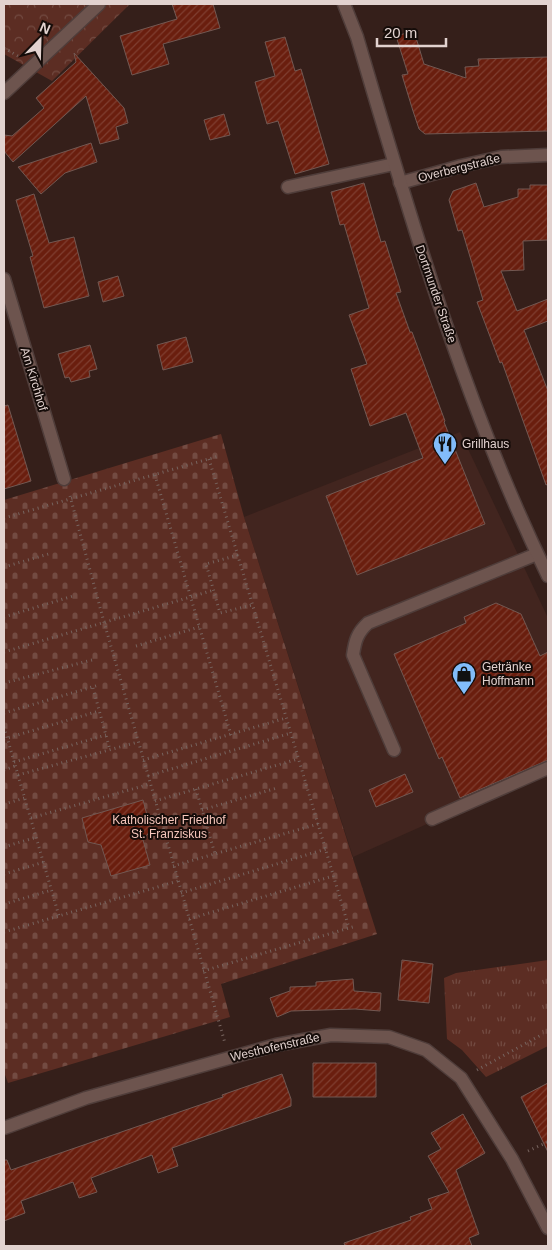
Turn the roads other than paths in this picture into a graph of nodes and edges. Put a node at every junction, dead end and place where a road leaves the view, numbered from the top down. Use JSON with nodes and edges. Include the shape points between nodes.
{"nodes":[{"id":1,"x":99,"y":4,"type":"edge"},
{"id":2,"x":344,"y":4,"type":"edge"},
{"id":3,"x":4,"y":93,"type":"edge"},
{"id":4,"x":548,"y":155,"type":"edge"},
{"id":5,"x":394,"y":164,"type":"junction"},
{"id":6,"x":400,"y":183,"type":"junction"},
{"id":7,"x":288,"y":187,"type":"dead end"},
{"id":8,"x":4,"y":279,"type":"edge"},
{"id":9,"x":64,"y":478,"type":"road end"},
{"id":10,"x":538,"y":554,"type":"junction"},
{"id":11,"x":548,"y":576,"type":"edge"},
{"id":12,"x":394,"y":750,"type":"dead end"},
{"id":13,"x":548,"y":768,"type":"edge"},
{"id":14,"x":432,"y":819,"type":"dead end"},
{"id":15,"x":4,"y":1128,"type":"edge"},
{"id":16,"x":548,"y":1228,"type":"edge"}],
"edges":[{"from":1,"to":3,"type":"street"},
{"from":2,"to":5,"type":"street","name":"Dortmunder Straße","via":[[357,37]]},
{"from":4,"to":6,"type":"street","name":"Overbergstraße","via":[[501,157]]},
{"from":5,"to":6,"type":"street","name":"Dortmunder Straße"},
{"from":5,"to":7,"type":"street"},
{"from":6,"to":10,"type":"street","name":"Dortmunder Straße","via":[[431,285],[469,390]]},
{"from":8,"to":9,"type":"street","name":"Am Kirchhof"},
{"from":10,"to":11,"type":"street","name":"Dortmunder Straße"},
{"from":10,"to":12,"type":"street","via":[[368,623],[360,630],[353,655]]},
{"from":13,"to":14,"type":"street"},
{"from":15,"to":16,"type":"street","name":"Westhofenstraße","via":[[86,1098],[276,1045],[331,1035],[389,1037],[426,1050],[461,1078],[512,1159]]}]}
